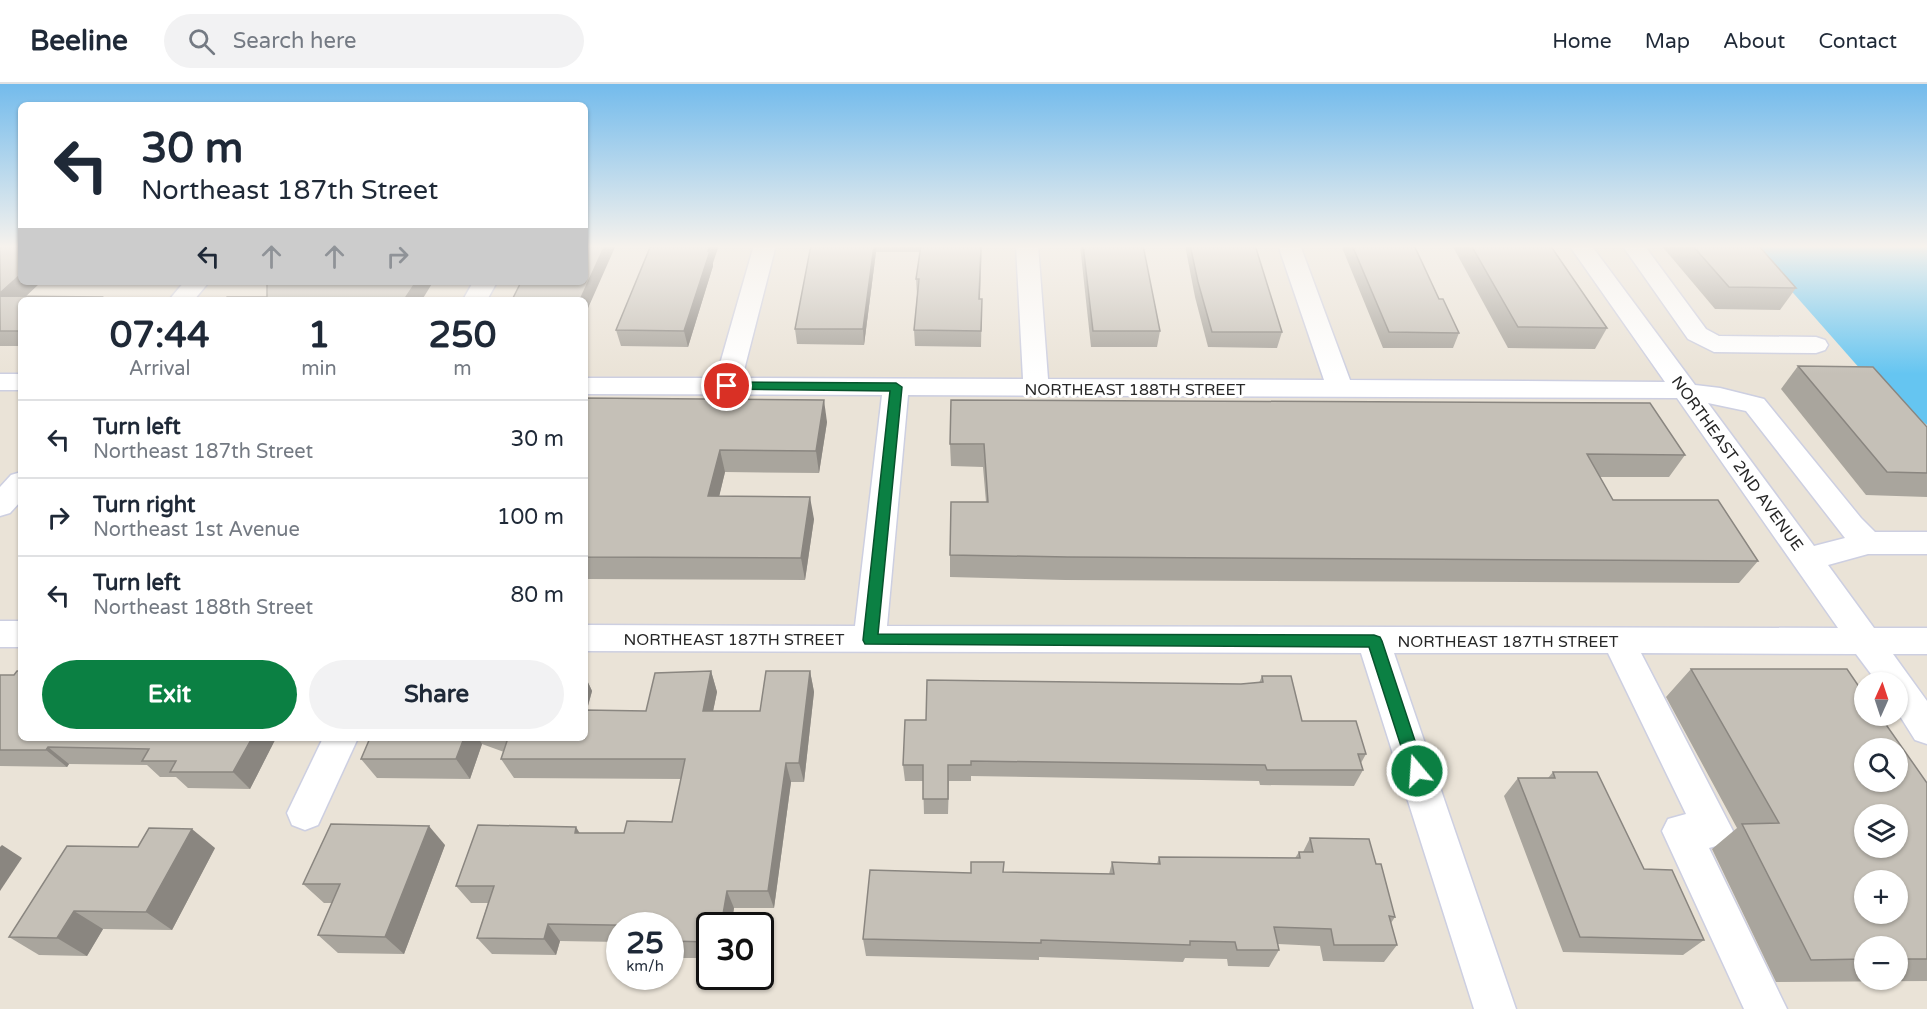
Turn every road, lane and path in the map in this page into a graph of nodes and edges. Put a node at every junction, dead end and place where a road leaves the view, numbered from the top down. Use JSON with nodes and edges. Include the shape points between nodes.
{"nodes":[{"id":1,"x":753,"y":288,"type":"edge"},
{"id":2,"x":1030,"y":288,"type":"edge"},
{"id":3,"x":1305,"y":288,"type":"edge"},
{"id":4,"x":1611,"y":288,"type":"edge"},
{"id":5,"x":1664,"y":288,"type":"edge"},
{"id":6,"x":1816,"y":345,"type":"dead end"},
{"id":7,"x":0,"y":382,"type":"edge"},
{"id":8,"x":18,"y":382,"type":"edge"},
{"id":9,"x":588,"y":386,"type":"edge"},
{"id":10,"x":727,"y":386,"type":"junction"},
{"id":11,"x":896,"y":387,"type":"junction"},
{"id":12,"x":1036,"y":389,"type":"junction"},
{"id":13,"x":1340,"y":389,"type":"junction"},
{"id":14,"x":1686,"y":391,"type":"junction"},
{"id":15,"x":18,"y":485,"type":"edge"},
{"id":16,"x":0,"y":506,"type":"edge"},
{"id":17,"x":1868,"y":543,"type":"junction"},
{"id":18,"x":1927,"y":543,"type":"edge"},
{"id":19,"x":1808,"y":559,"type":"junction"},
{"id":20,"x":0,"y":634,"type":"edge"},
{"id":21,"x":18,"y":634,"type":"edge"},
{"id":22,"x":588,"y":638,"type":"edge"},
{"id":23,"x":870,"y":640,"type":"junction"},
{"id":24,"x":1374,"y":641,"type":"junction"},
{"id":25,"x":1618,"y":641,"type":"junction"},
{"id":26,"x":1927,"y":641,"type":"edge"},
{"id":27,"x":1866,"y":642,"type":"junction"},
{"id":28,"x":1888,"y":672,"type":"edge"},
{"id":29,"x":1908,"y":701,"type":"edge"},
{"id":30,"x":1927,"y":729,"type":"edge"},
{"id":31,"x":340,"y":741,"type":"edge"},
{"id":32,"x":305,"y":813,"type":"dead end"},
{"id":33,"x":1495,"y":1009,"type":"edge"},
{"id":34,"x":1766,"y":1009,"type":"edge"}],
"edges":[{"from":1,"to":10,"type":"street"},
{"from":2,"to":12,"type":"street"},
{"from":3,"to":13,"type":"street"},
{"from":4,"to":14,"type":"street","name":"NORTHEAST 2ND AVENUE"},
{"from":5,"to":6,"type":"street","via":[[1697,334],[1714,344]]},
{"from":7,"to":8,"type":"street"},
{"from":9,"to":10,"type":"street","name":"NORTHEAST 188TH STREET"},
{"from":10,"to":11,"type":"street","name":"NORTHEAST 188TH STREET"},
{"from":11,"to":12,"type":"street","name":"NORTHEAST 188TH STREET"},
{"from":11,"to":23,"type":"street"},
{"from":12,"to":13,"type":"street","name":"NORTHEAST 188TH STREET"},
{"from":13,"to":14,"type":"street","name":"NORTHEAST 188TH STREET"},
{"from":14,"to":17,"type":"street","name":"NORTHEAST 188TH STREET","via":[[1755,405]]},
{"from":14,"to":19,"type":"street","name":"NORTHEAST 2ND AVENUE"},
{"from":15,"to":16,"type":"street"},
{"from":17,"to":18,"type":"street"},
{"from":17,"to":19,"type":"street"},
{"from":19,"to":27,"type":"street","name":"NORTHEAST 2ND AVENUE"},
{"from":20,"to":21,"type":"street"},
{"from":22,"to":23,"type":"street","name":"NORTHEAST 187TH STREET"},
{"from":23,"to":24,"type":"street","name":"NORTHEAST 187TH STREET"},
{"from":24,"to":25,"type":"street","name":"NORTHEAST 187TH STREET"},
{"from":24,"to":33,"type":"street"},
{"from":25,"to":27,"type":"street","name":"NORTHEAST 187TH STREET"},
{"from":25,"to":34,"type":"street","via":[[1714,831],[1681,831]]},
{"from":26,"to":27,"type":"street","name":"NORTHEAST 187TH STREET"},
{"from":27,"to":28,"type":"street","name":"NORTHEAST 2ND AVENUE"},
{"from":29,"to":30,"type":"street"},
{"from":31,"to":32,"type":"street"}]}
